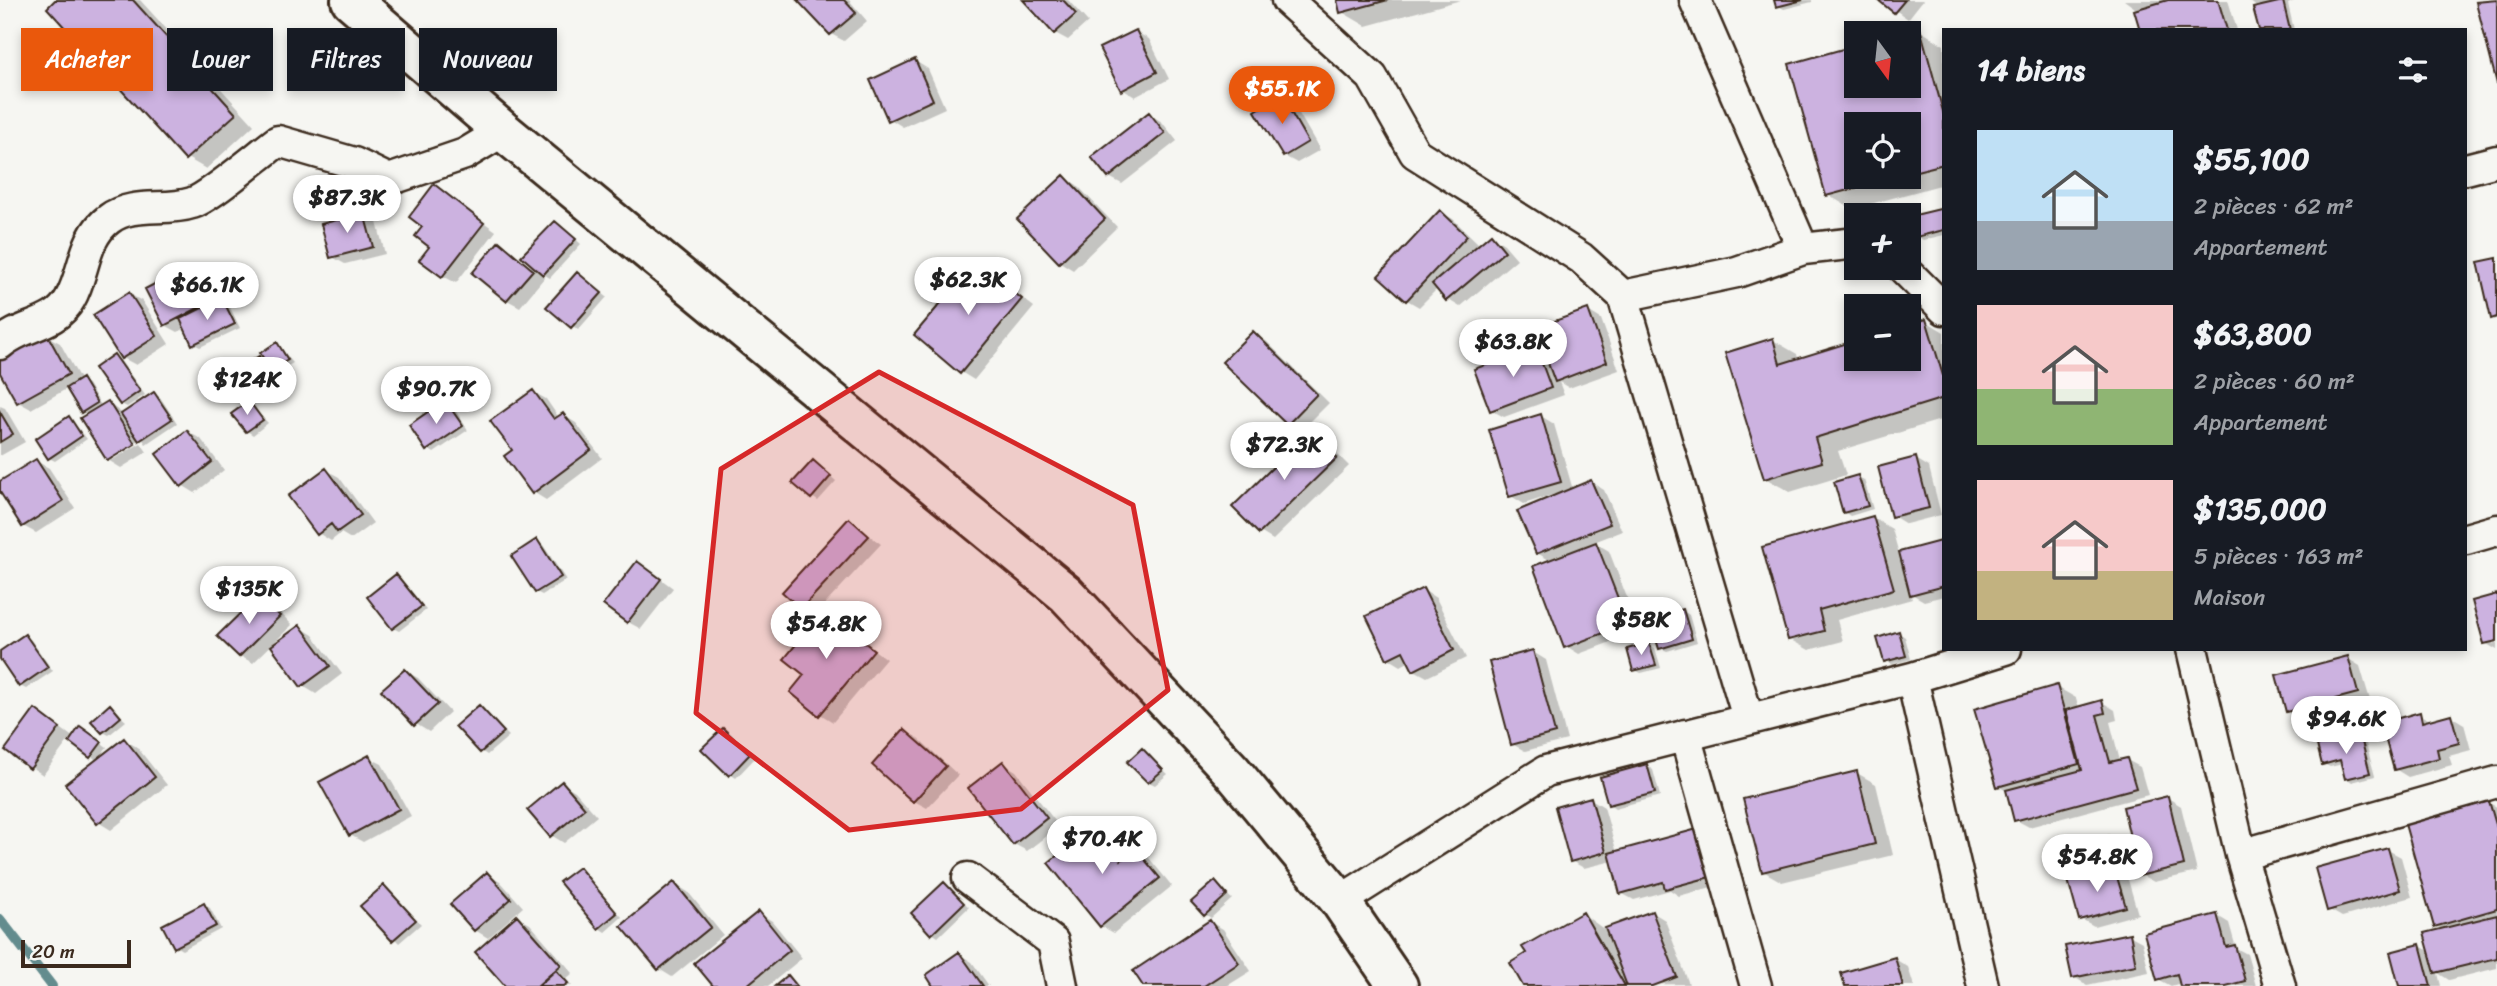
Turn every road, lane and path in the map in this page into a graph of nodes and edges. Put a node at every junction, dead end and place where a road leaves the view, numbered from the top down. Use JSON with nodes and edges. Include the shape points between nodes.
{"nodes":[{"id":1,"x":351,"y":0,"type":"edge"},
{"id":2,"x":1287,"y":0,"type":"edge"},
{"id":3,"x":1695,"y":0,"type":"edge"},
{"id":4,"x":503,"y":131,"type":"junction"},
{"id":5,"x":2497,"y":161,"type":"edge"},
{"id":6,"x":2467,"y":169,"type":"edge"},
{"id":7,"x":1844,"y":244,"type":"edge"},
{"id":8,"x":1802,"y":249,"type":"junction"},
{"id":9,"x":1915,"y":280,"type":"edge"},
{"id":10,"x":1623,"y":296,"type":"junction"},
{"id":11,"x":1942,"y":307,"type":"edge"},
{"id":12,"x":0,"y":344,"type":"edge"},
{"id":13,"x":2497,"y":530,"type":"edge"},
{"id":14,"x":2467,"y":539,"type":"edge"},
{"id":15,"x":2000,"y":651,"type":"edge"},
{"id":16,"x":2192,"y":651,"type":"edge"},
{"id":17,"x":1912,"y":678,"type":"junction"},
{"id":18,"x":1748,"y":718,"type":"junction"},
{"id":19,"x":1685,"y":735,"type":"junction"},
{"id":20,"x":2497,"y":782,"type":"edge"},
{"id":21,"x":2241,"y":855,"type":"junction"},
{"id":22,"x":968,"y":878,"type":"dead end"},
{"id":23,"x":1340,"y":901,"type":"junction"},
{"id":24,"x":1390,"y":982,"type":"edge"},
{"id":25,"x":1062,"y":986,"type":"edge"},
{"id":26,"x":1756,"y":986,"type":"edge"},
{"id":27,"x":1983,"y":986,"type":"edge"},
{"id":28,"x":2280,"y":986,"type":"edge"}],
"edges":[{"from":1,"to":4,"type":"street"},
{"from":2,"to":10,"type":"street","via":[[1372,77],[1415,153],[1581,258]]},
{"from":3,"to":8,"type":"street"},
{"from":4,"to":12,"type":"street","via":[[465,154],[389,180],[354,163],[278,141],[193,203],[136,208],[110,218],[94,234],[70,300],[53,318]]},
{"from":4,"to":23,"type":"street","via":[[1066,594],[1231,770]]},
{"from":5,"to":6,"type":"street"},
{"from":7,"to":8,"type":"street"},
{"from":8,"to":10,"type":"street","via":[[1737,272]]},
{"from":9,"to":11,"type":"street"},
{"from":10,"to":18,"type":"street"},
{"from":13,"to":14,"type":"street"},
{"from":15,"to":17,"type":"street"},
{"from":16,"to":21,"type":"street"},
{"from":17,"to":18,"type":"street"},
{"from":17,"to":27,"type":"street"},
{"from":18,"to":19,"type":"street"},
{"from":19,"to":23,"type":"street","via":[[1546,771]]},
{"from":19,"to":26,"type":"street"},
{"from":20,"to":21,"type":"street"},
{"from":21,"to":28,"type":"street"},
{"from":22,"to":25,"type":"street","via":[[1053,942]]},
{"from":23,"to":24,"type":"street"}]}
